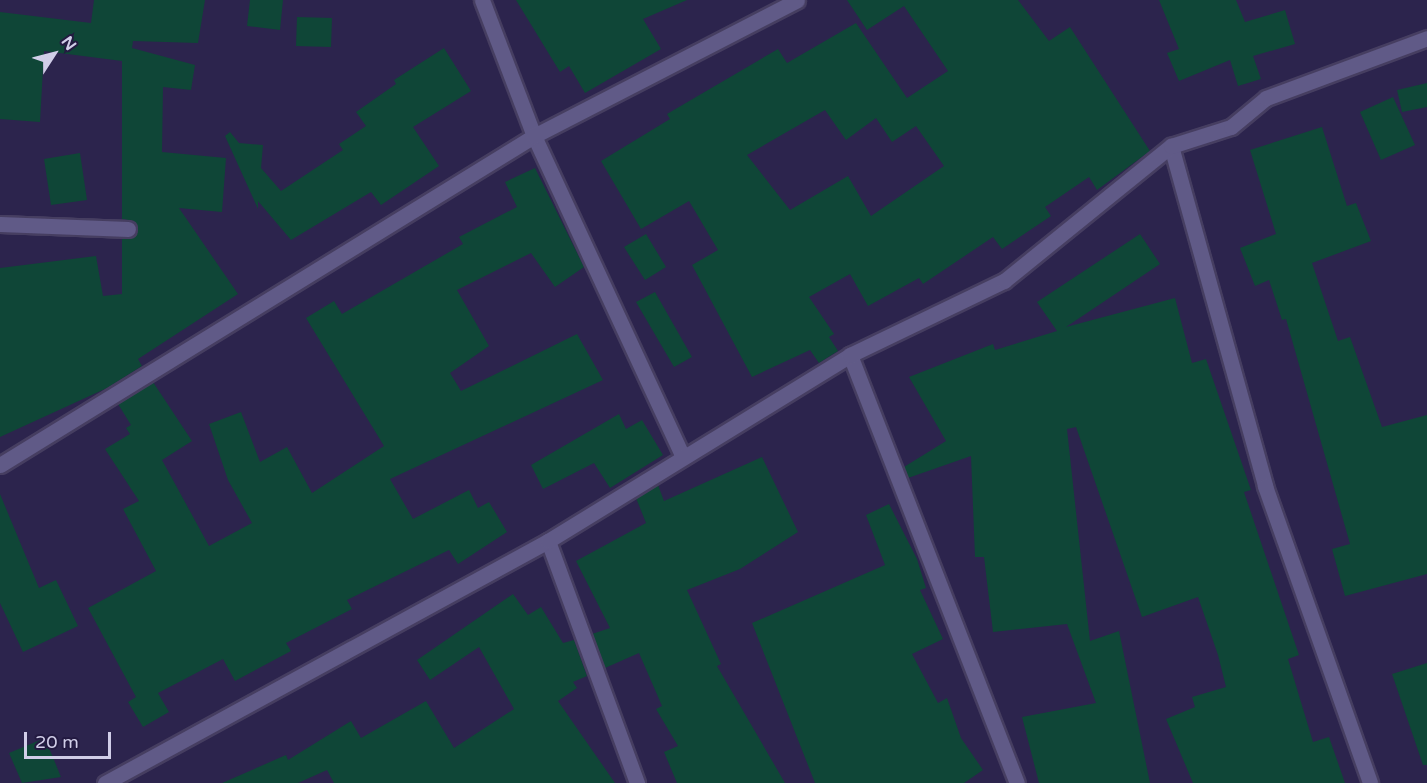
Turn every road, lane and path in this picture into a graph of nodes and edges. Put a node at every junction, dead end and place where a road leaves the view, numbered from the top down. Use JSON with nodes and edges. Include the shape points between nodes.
{"nodes":[{"id":1,"x":482,"y":0,"type":"edge"},
{"id":2,"x":797,"y":0,"type":"edge"},
{"id":3,"x":1427,"y":38,"type":"edge"},
{"id":4,"x":534,"y":136,"type":"junction"},
{"id":5,"x":1171,"y":146,"type":"junction"},
{"id":6,"x":0,"y":224,"type":"edge"},
{"id":7,"x":128,"y":229,"type":"dead end"},
{"id":8,"x":850,"y":355,"type":"junction"},
{"id":9,"x":682,"y":455,"type":"junction"},
{"id":10,"x":0,"y":465,"type":"edge"},
{"id":11,"x":548,"y":541,"type":"junction"},
{"id":12,"x":105,"y":783,"type":"edge"},
{"id":13,"x":637,"y":783,"type":"edge"},
{"id":14,"x":1017,"y":783,"type":"edge"},
{"id":15,"x":1370,"y":783,"type":"edge"}],
"edges":[{"from":1,"to":4,"type":"street"},
{"from":2,"to":4,"type":"street"},
{"from":3,"to":5,"type":"street","via":[[1266,98],[1231,127]]},
{"from":4,"to":9,"type":"street"},
{"from":4,"to":10,"type":"street"},
{"from":5,"to":8,"type":"street","via":[[1004,281]]},
{"from":5,"to":15,"type":"street","via":[[1265,486]]},
{"from":6,"to":7,"type":"street"},
{"from":8,"to":9,"type":"street"},
{"from":8,"to":14,"type":"street"},
{"from":9,"to":11,"type":"street"},
{"from":11,"to":12,"type":"street"},
{"from":11,"to":13,"type":"street"}]}
